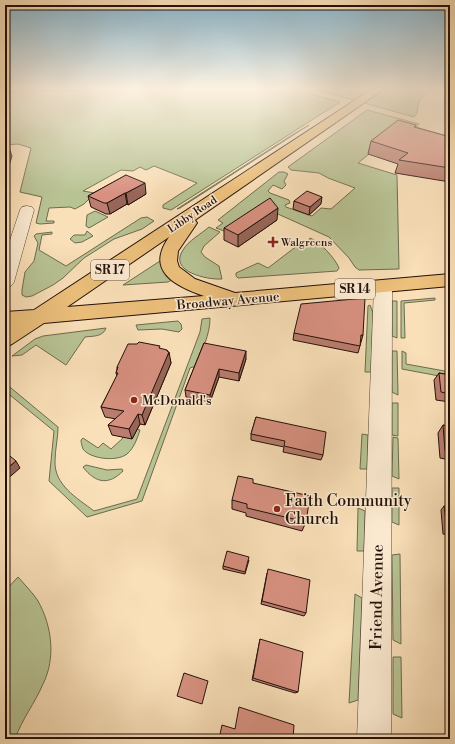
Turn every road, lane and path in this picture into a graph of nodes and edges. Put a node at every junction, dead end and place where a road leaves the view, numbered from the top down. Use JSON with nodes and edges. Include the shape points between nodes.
{"nodes":[{"id":1,"x":327,"y":124,"type":"edge"},
{"id":2,"x":200,"y":209,"type":"junction"},
{"id":3,"x":27,"y":210,"type":"dead end"},
{"id":4,"x":450,"y":280,"type":"edge"},
{"id":5,"x":5,"y":282,"type":"edge"},
{"id":6,"x":382,"y":286,"type":"junction"},
{"id":7,"x":234,"y":300,"type":"junction"},
{"id":8,"x":40,"y":316,"type":"junction"},
{"id":9,"x":5,"y":318,"type":"edge"},
{"id":10,"x":5,"y":339,"type":"edge"},
{"id":11,"x":374,"y":739,"type":"edge"}],
"edges":[{"from":1,"to":2,"type":"main road","name":"Libby Road","number":"SR 17"},
{"from":2,"to":7,"type":"main road","via":[[170,249],[170,267],[173,273],[181,278]]},
{"from":2,"to":8,"type":"main road","name":"Libby Road","number":"SR 17"},
{"from":3,"to":5,"type":"street"},
{"from":4,"to":6,"type":"main road","name":"Broadway Avenue","number":"SR 14"},
{"from":6,"to":7,"type":"main road","name":"Broadway Avenue","number":"SR 14"},
{"from":6,"to":11,"type":"street","name":"Friend Avenue"},
{"from":7,"to":8,"type":"main road","name":"Broadway Avenue","number":"SR 14"},
{"from":8,"to":9,"type":"main road","name":"Broadway Avenue","number":"SR 14"},
{"from":8,"to":10,"type":"main road","name":"Libby Road","number":"SR 17"}]}
